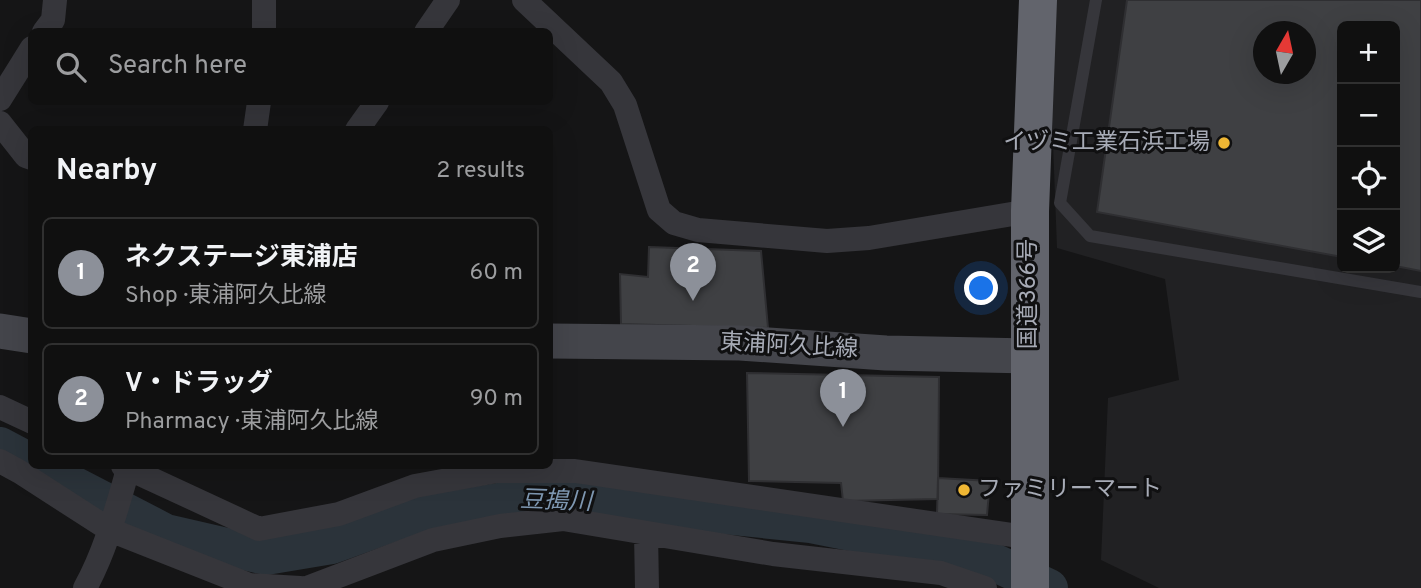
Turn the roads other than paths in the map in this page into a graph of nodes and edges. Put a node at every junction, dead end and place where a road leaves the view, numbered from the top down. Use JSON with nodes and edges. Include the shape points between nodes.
{"nodes":[{"id":1,"x":55,"y":0,"type":"edge"},
{"id":2,"x":264,"y":0,"type":"edge"},
{"id":3,"x":448,"y":0,"type":"edge"},
{"id":4,"x":524,"y":0,"type":"edge"},
{"id":5,"x":1038,"y":0,"type":"edge"},
{"id":6,"x":1096,"y":0,"type":"edge"},
{"id":7,"x":47,"y":28,"type":"edge"},
{"id":8,"x":264,"y":28,"type":"edge"},
{"id":9,"x":429,"y":28,"type":"edge"},
{"id":10,"x":28,"y":54,"type":"edge"},
{"id":11,"x":0,"y":99,"type":"edge"},
{"id":12,"x":259,"y":105,"type":"edge"},
{"id":13,"x":375,"y":105,"type":"edge"},
{"id":14,"x":0,"y":123,"type":"edge"},
{"id":15,"x":256,"y":126,"type":"edge"},
{"id":16,"x":360,"y":126,"type":"edge"},
{"id":17,"x":28,"y":157,"type":"edge"},
{"id":18,"x":1030,"y":211,"type":"junction"},
{"id":19,"x":1421,"y":292,"type":"edge"},
{"id":20,"x":0,"y":331,"type":"edge"},
{"id":21,"x":28,"y":335,"type":"edge"},
{"id":22,"x":553,"y":341,"type":"edge"},
{"id":23,"x":1028,"y":356,"type":"junction"},
{"id":24,"x":0,"y":407,"type":"edge"},
{"id":25,"x":28,"y":420,"type":"edge"},
{"id":26,"x":0,"y":461,"type":"edge"},
{"id":27,"x":126,"y":469,"type":"edge"},
{"id":28,"x":133,"y":469,"type":"edge"},
{"id":29,"x":110,"y":530,"type":"junction"},
{"id":30,"x":646,"y":533,"type":"junction"},
{"id":31,"x":1032,"y":544,"type":"junction"},
{"id":32,"x":85,"y":588,"type":"edge"},
{"id":33,"x":300,"y":588,"type":"edge"},
{"id":34,"x":307,"y":588,"type":"edge"},
{"id":35,"x":647,"y":588,"type":"edge"},
{"id":36,"x":985,"y":588,"type":"edge"},
{"id":37,"x":1030,"y":588,"type":"edge"}],
"edges":[{"from":1,"to":7,"type":"street","via":[[53,20]]},
{"from":2,"to":8,"type":"street"},
{"from":3,"to":9,"type":"street"},
{"from":4,"to":18,"type":"street","via":[[611,82],[625,106],[659,210],[674,223],[698,230],[827,241]]},
{"from":5,"to":18,"type":"highway","name":"国道366号"},
{"from":6,"to":19,"type":"lane","via":[[1060,203],[1090,236]]},
{"from":10,"to":11,"type":"street"},
{"from":12,"to":15,"type":"street"},
{"from":13,"to":16,"type":"street"},
{"from":14,"to":17,"type":"street"},
{"from":18,"to":23,"type":"highway","name":"国道366号"},
{"from":20,"to":21,"type":"main road"},
{"from":22,"to":23,"type":"main road","name":"東浦阿久比線","via":[[740,343]]},
{"from":23,"to":31,"type":"highway","name":"国道366号"},
{"from":24,"to":25,"type":"street"},
{"from":26,"to":29,"type":"street"},
{"from":27,"to":29,"type":"street"},
{"from":28,"to":31,"type":"street","via":[[259,529],[339,514],[415,486],[497,471],[562,471]]},
{"from":29,"to":32,"type":"street"},
{"from":29,"to":33,"type":"street","via":[[249,585]]},
{"from":30,"to":34,"type":"street","via":[[563,519],[500,526],[433,540]]},
{"from":30,"to":35,"type":"street"},
{"from":30,"to":36,"type":"street","via":[[774,554],[940,573]]},
{"from":31,"to":37,"type":"highway","name":"国道366号"}]}
